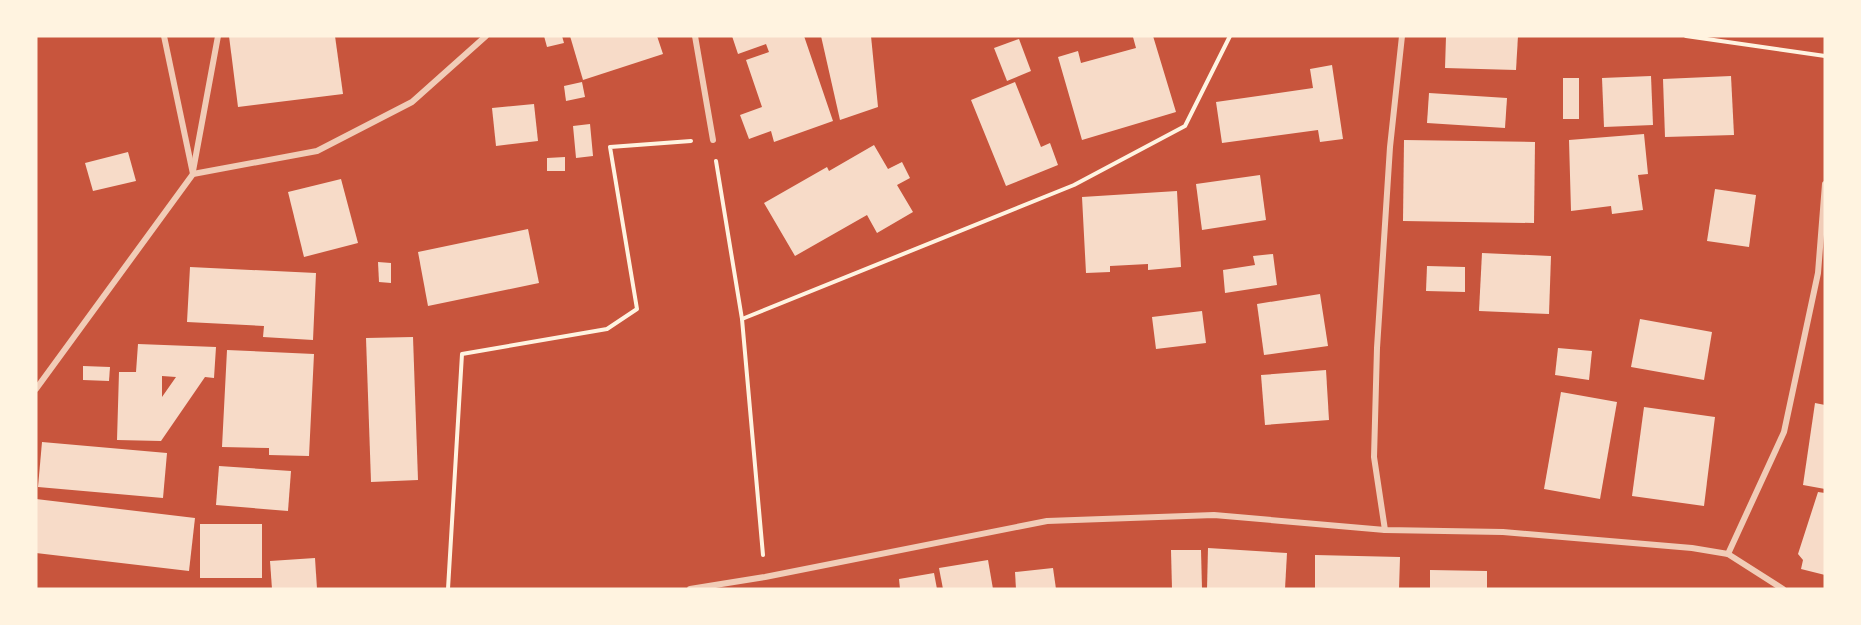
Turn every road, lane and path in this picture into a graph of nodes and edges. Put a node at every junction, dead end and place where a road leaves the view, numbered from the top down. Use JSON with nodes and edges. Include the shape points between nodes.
{"nodes":[{"id":1,"x":164,"y":36,"type":"edge"},
{"id":2,"x":218,"y":36,"type":"edge"},
{"id":3,"x":486,"y":36,"type":"edge"},
{"id":4,"x":695,"y":36,"type":"edge"},
{"id":5,"x":1230,"y":36,"type":"edge"},
{"id":6,"x":1402,"y":36,"type":"edge"},
{"id":7,"x":1686,"y":36,"type":"edge"},
{"id":8,"x":1825,"y":56,"type":"edge"},
{"id":9,"x":713,"y":140,"type":"junction"},
{"id":10,"x":193,"y":174,"type":"junction"},
{"id":11,"x":1825,"y":184,"type":"edge"},
{"id":12,"x":742,"y":320,"type":"junction"},
{"id":13,"x":36,"y":389,"type":"edge"},
{"id":14,"x":1385,"y":530,"type":"junction"},
{"id":15,"x":1728,"y":554,"type":"junction"},
{"id":16,"x":765,"y":577,"type":"junction"},
{"id":17,"x":448,"y":589,"type":"edge"},
{"id":18,"x":690,"y":589,"type":"edge"},
{"id":19,"x":1783,"y":589,"type":"edge"}],
"edges":[{"from":1,"to":10,"type":"street"},
{"from":2,"to":10,"type":"street"},
{"from":3,"to":10,"type":"street","via":[[412,102],[317,151]]},
{"from":4,"to":9,"type":"street"},
{"from":5,"to":12,"type":"path","via":[[1185,126],[1074,185]]},
{"from":6,"to":14,"type":"street","via":[[1390,147],[1377,348],[1374,457]]},
{"from":7,"to":8,"type":"path"},
{"from":9,"to":12,"type":"path"},
{"from":9,"to":17,"type":"path","via":[[610,147],[637,309],[607,329],[462,354]]},
{"from":10,"to":13,"type":"street"},
{"from":11,"to":15,"type":"street","via":[[1818,273],[1784,432]]},
{"from":12,"to":16,"type":"path"},
{"from":14,"to":15,"type":"street","via":[[1503,532]]},
{"from":14,"to":16,"type":"street","via":[[1214,515],[1047,521]]},
{"from":15,"to":19,"type":"street"},
{"from":16,"to":18,"type":"street"}]}
